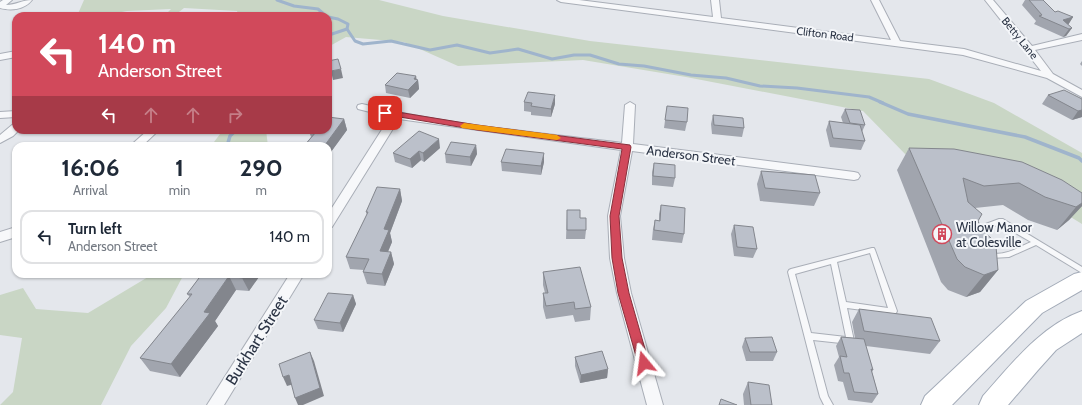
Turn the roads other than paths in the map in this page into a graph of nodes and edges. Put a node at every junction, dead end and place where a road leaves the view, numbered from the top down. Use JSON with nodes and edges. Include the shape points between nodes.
{"nodes":[{"id":1,"x":8,"y":0,"type":"edge"},
{"id":2,"x":28,"y":0,"type":"edge"},
{"id":3,"x":560,"y":0,"type":"edge"},
{"id":4,"x":715,"y":0,"type":"edge"},
{"id":5,"x":875,"y":0,"type":"edge"},
{"id":6,"x":989,"y":0,"type":"edge"},
{"id":7,"x":1,"y":6,"type":"edge"},
{"id":8,"x":717,"y":20,"type":"junction"},
{"id":9,"x":1082,"y":37,"type":"edge"},
{"id":10,"x":897,"y":43,"type":"junction"},
{"id":11,"x":1030,"y":49,"type":"junction"},
{"id":12,"x":12,"y":55,"type":"edge"},
{"id":13,"x":0,"y":57,"type":"edge"},
{"id":14,"x":1050,"y":76,"type":"junction"},
{"id":15,"x":1082,"y":94,"type":"edge"},
{"id":16,"x":630,"y":106,"type":"dead end"},
{"id":17,"x":362,"y":107,"type":"dead end"},
{"id":18,"x":12,"y":114,"type":"edge"},
{"id":19,"x":0,"y":115,"type":"edge"},
{"id":20,"x":396,"y":116,"type":"junction"},
{"id":21,"x":12,"y":130,"type":"edge"},
{"id":22,"x":149,"y":134,"type":"edge"},
{"id":23,"x":0,"y":140,"type":"edge"},
{"id":24,"x":140,"y":142,"type":"edge"},
{"id":25,"x":627,"y":147,"type":"junction"},
{"id":26,"x":854,"y":176,"type":"dead end"},
{"id":27,"x":332,"y":218,"type":"edge"},
{"id":28,"x":12,"y":233,"type":"edge"},
{"id":29,"x":0,"y":237,"type":"edge"},
{"id":30,"x":1036,"y":242,"type":"junction"},
{"id":31,"x":984,"y":243,"type":"edge"},
{"id":32,"x":988,"y":250,"type":"edge"},
{"id":33,"x":834,"y":261,"type":"junction"},
{"id":34,"x":1082,"y":270,"type":"edge"},
{"id":35,"x":294,"y":278,"type":"edge"},
{"id":36,"x":1082,"y":280,"type":"edge"},
{"id":37,"x":843,"y":305,"type":"junction"},
{"id":38,"x":1082,"y":321,"type":"edge"},
{"id":39,"x":808,"y":336,"type":"junction"},
{"id":40,"x":215,"y":405,"type":"edge"},
{"id":41,"x":655,"y":405,"type":"edge"},
{"id":42,"x":829,"y":405,"type":"edge"},
{"id":43,"x":934,"y":405,"type":"edge"},
{"id":44,"x":992,"y":405,"type":"edge"}],
"edges":[{"from":1,"to":7,"type":"street"},
{"from":2,"to":7,"type":"street","via":[[14,7]]},
{"from":3,"to":8,"type":"street","name":"Clifton Road"},
{"from":4,"to":8,"type":"street"},
{"from":5,"to":10,"type":"street"},
{"from":6,"to":11,"type":"street","name":"Betty Lane"},
{"from":8,"to":10,"type":"street","name":"Clifton Road"},
{"from":9,"to":11,"type":"street"},
{"from":10,"to":14,"type":"street","name":"Clifton Road","via":[[964,52]]},
{"from":11,"to":14,"type":"street","name":"Betty Lane"},
{"from":12,"to":13,"type":"street"},
{"from":14,"to":15,"type":"street","name":"Clifton Road"},
{"from":16,"to":25,"type":"street"},
{"from":17,"to":20,"type":"street","name":"Anderson Street"},
{"from":18,"to":19,"type":"street"},
{"from":20,"to":25,"type":"street","name":"Anderson Street"},
{"from":20,"to":27,"type":"street"},
{"from":21,"to":23,"type":"street"},
{"from":22,"to":24,"type":"street"},
{"from":25,"to":26,"type":"street","name":"Anderson Street"},
{"from":25,"to":41,"type":"street","via":[[614,216],[617,258]]},
{"from":28,"to":29,"type":"street"},
{"from":30,"to":31,"type":"lane","via":[[1001,221],[977,230]]},
{"from":30,"to":32,"type":"lane","via":[[1009,255],[991,256]]},
{"from":30,"to":34,"type":"lane"},
{"from":33,"to":37,"type":"lane"},
{"from":33,"to":37,"type":"lane","via":[[872,250],[893,311]]},
{"from":33,"to":39,"type":"lane","via":[[792,272]]},
{"from":35,"to":40,"type":"street","name":"Burkhart Street"},
{"from":36,"to":43,"type":"main road","via":[[1034,308]]},
{"from":37,"to":39,"type":"lane","via":[[850,341]]},
{"from":38,"to":44,"type":"main road","via":[[1048,343]]},
{"from":39,"to":42,"type":"lane","via":[[824,397]]}]}
